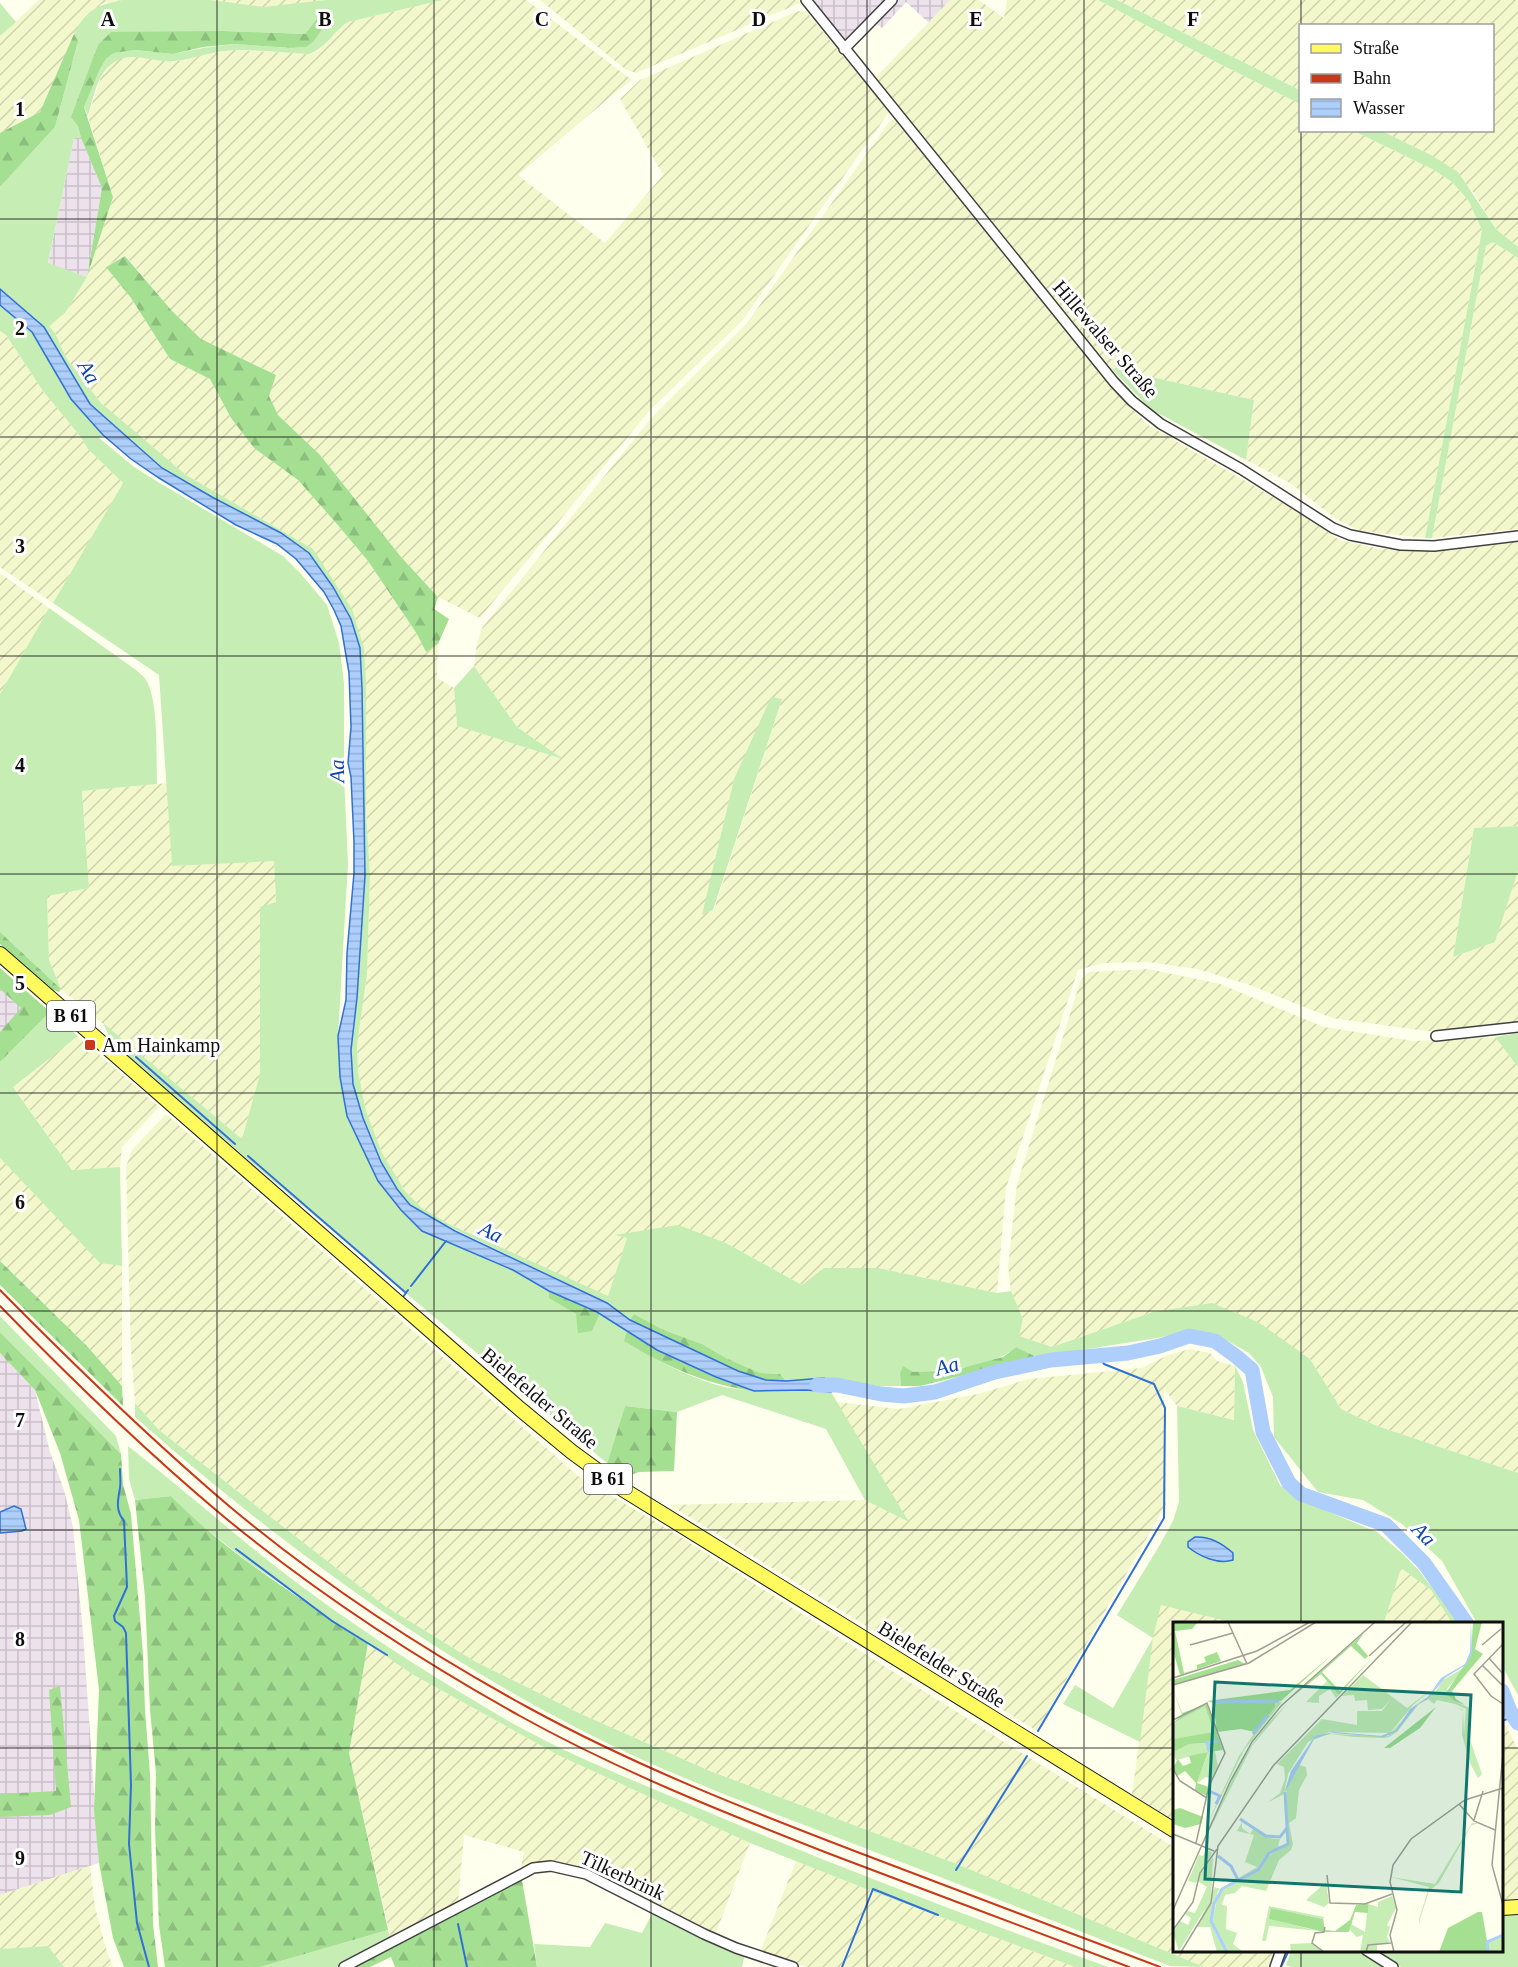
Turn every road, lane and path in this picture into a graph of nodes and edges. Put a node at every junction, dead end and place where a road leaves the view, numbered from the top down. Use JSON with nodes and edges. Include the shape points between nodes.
{"nodes":[{"id":1,"x":806,"y":0,"type":"edge"},
{"id":2,"x":891,"y":0,"type":"edge"},
{"id":3,"x":844,"y":49,"type":"junction"},
{"id":4,"x":1518,"y":536,"type":"edge"},
{"id":5,"x":0,"y":954,"type":"edge"},
{"id":6,"x":1518,"y":1027,"type":"edge"},
{"id":7,"x":1436,"y":1036,"type":"dead end"},
{"id":8,"x":1173,"y":1829,"type":"edge"},
{"id":9,"x":1518,"y":1907,"type":"edge"},
{"id":10,"x":1503,"y":1908,"type":"edge"},
{"id":11,"x":1280,"y":1952,"type":"edge"},
{"id":12,"x":1368,"y":1952,"type":"edge"},
{"id":13,"x":344,"y":1967,"type":"edge"},
{"id":14,"x":793,"y":1967,"type":"edge"},
{"id":15,"x":1275,"y":1967,"type":"edge"},
{"id":16,"x":1393,"y":1967,"type":"edge"}],
"edges":[{"from":1,"to":3,"type":"street","name":"Hillewalser Straße"},
{"from":2,"to":3,"type":"street"},
{"from":3,"to":4,"type":"street","name":"Hillewalser Straße","via":[[1114,382],[1161,424],[1350,535],[1401,545],[1434,546]]},
{"from":5,"to":8,"type":"main road","name":"Bielefelder Straße","number":"B 61","via":[[596,1471]]},
{"from":6,"to":7,"type":"street"},
{"from":9,"to":10,"type":"main road"},
{"from":11,"to":15,"type":"street"},
{"from":12,"to":16,"type":"street"},
{"from":13,"to":14,"type":"street","name":"Tilkerbrink","via":[[524,1873],[551,1866],[586,1874],[704,1934]]}]}
